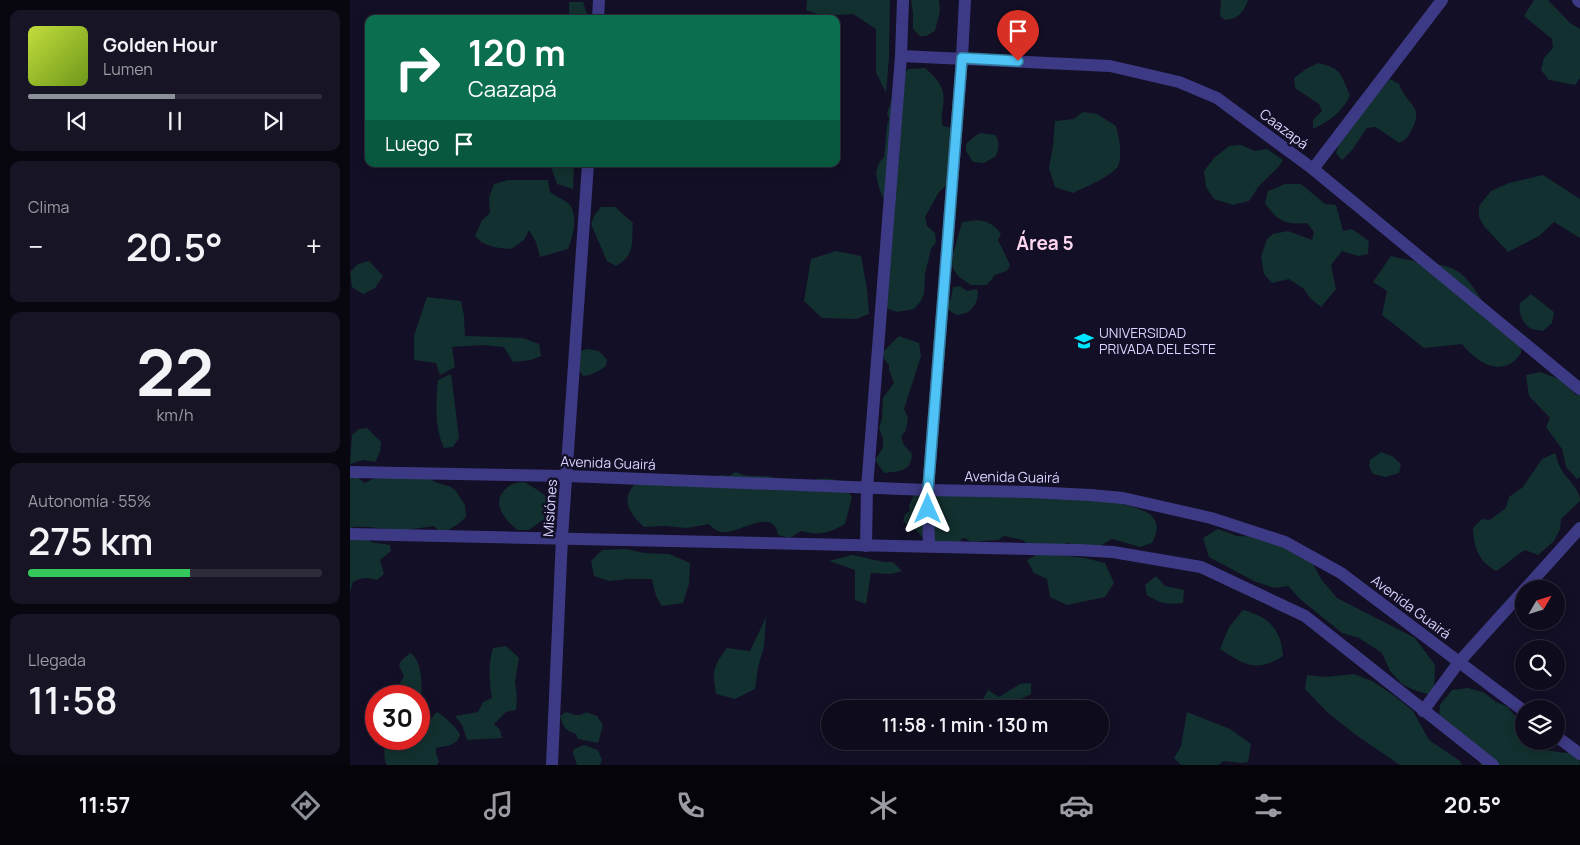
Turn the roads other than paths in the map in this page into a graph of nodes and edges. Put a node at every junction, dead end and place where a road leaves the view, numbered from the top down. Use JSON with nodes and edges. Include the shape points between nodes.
{"nodes":[{"id":1,"x":599,"y":0,"type":"edge"},
{"id":2,"x":903,"y":0,"type":"edge"},
{"id":3,"x":965,"y":0,"type":"edge"},
{"id":4,"x":1442,"y":0,"type":"edge"},
{"id":5,"x":598,"y":15,"type":"edge"},
{"id":6,"x":901,"y":56,"type":"junction"},
{"id":7,"x":962,"y":58,"type":"junction"},
{"id":8,"x":588,"y":167,"type":"edge"},
{"id":9,"x":1313,"y":169,"type":"junction"},
{"id":10,"x":1580,"y":389,"type":"edge"},
{"id":11,"x":350,"y":472,"type":"edge"},
{"id":12,"x":567,"y":476,"type":"junction"},
{"id":13,"x":867,"y":488,"type":"junction"},
{"id":14,"x":928,"y":490,"type":"junction"},
{"id":15,"x":1580,"y":528,"type":"edge"},
{"id":16,"x":350,"y":534,"type":"edge"},
{"id":17,"x":562,"y":537,"type":"junction"},
{"id":18,"x":866,"y":546,"type":"junction"},
{"id":19,"x":929,"y":546,"type":"junction"},
{"id":20,"x":1533,"y":580,"type":"edge"},
{"id":21,"x":1515,"y":600,"type":"edge"},
{"id":22,"x":1459,"y":662,"type":"junction"},
{"id":23,"x":1515,"y":704,"type":"edge"},
{"id":24,"x":1423,"y":711,"type":"junction"},
{"id":25,"x":1565,"y":743,"type":"edge"},
{"id":26,"x":1580,"y":754,"type":"edge"},
{"id":27,"x":552,"y":765,"type":"edge"},
{"id":28,"x":1493,"y":765,"type":"edge"}],
"edges":[{"from":1,"to":5,"type":"street"},
{"from":2,"to":6,"type":"street"},
{"from":3,"to":7,"type":"street"},
{"from":4,"to":9,"type":"street"},
{"from":6,"to":7,"type":"street","name":"Caazapá"},
{"from":6,"to":13,"type":"street"},
{"from":7,"to":9,"type":"street","name":"Caazapá","via":[[1110,66],[1179,82],[1217,98]]},
{"from":7,"to":14,"type":"street"},
{"from":8,"to":12,"type":"street","name":"Misiónes"},
{"from":9,"to":10,"type":"street","name":"Caazapá"},
{"from":11,"to":12,"type":"street","name":"Avenida Guairá"},
{"from":12,"to":13,"type":"street","name":"Avenida Guairá"},
{"from":12,"to":17,"type":"street","name":"Misiónes"},
{"from":13,"to":14,"type":"street","name":"Avenida Guairá"},
{"from":13,"to":18,"type":"street"},
{"from":14,"to":19,"type":"street"},
{"from":14,"to":22,"type":"street","name":"Avenida Guairá","via":[[1123,498],[1220,521],[1285,542],[1341,573]]},
{"from":15,"to":20,"type":"street"},
{"from":16,"to":17,"type":"street"},
{"from":17,"to":18,"type":"street"},
{"from":17,"to":27,"type":"street","name":"Misiónes"},
{"from":18,"to":19,"type":"street"},
{"from":19,"to":24,"type":"street","via":[[1113,552],[1201,567],[1305,616]]},
{"from":21,"to":22,"type":"street"},
{"from":22,"to":23,"type":"street","name":"Avenida Guairá"},
{"from":22,"to":24,"type":"street"},
{"from":24,"to":28,"type":"street"},
{"from":25,"to":26,"type":"street"}]}
